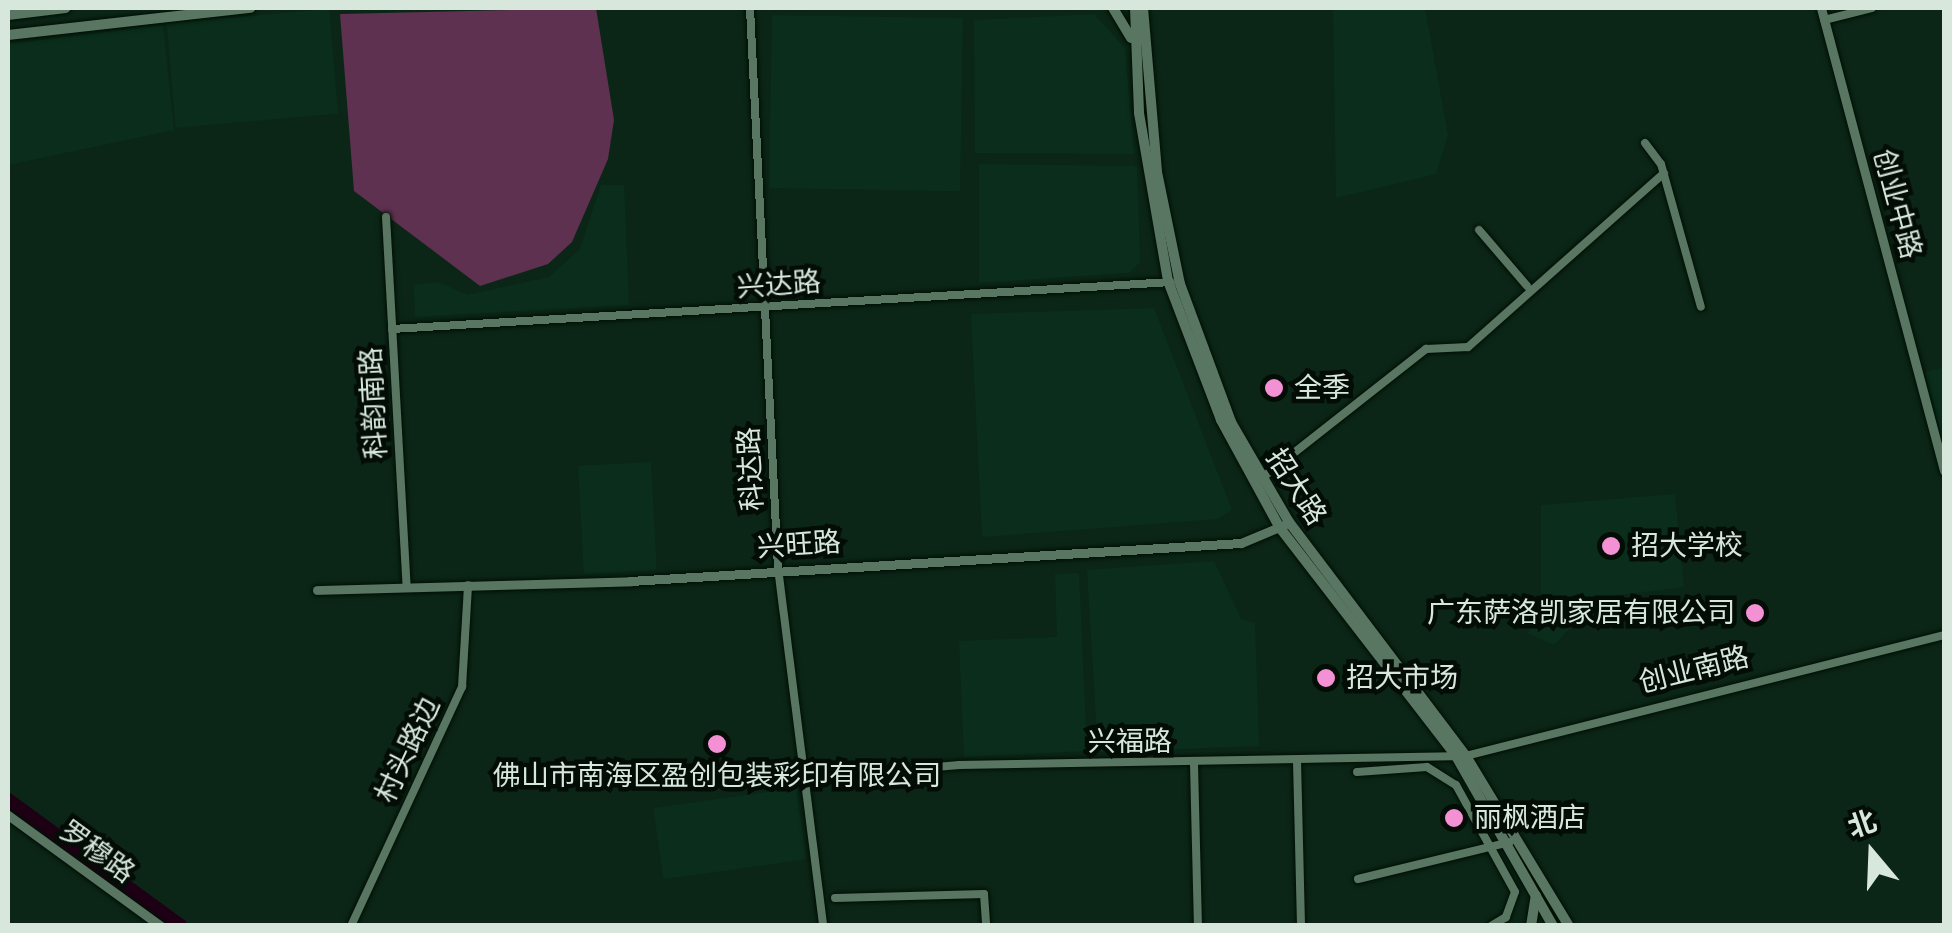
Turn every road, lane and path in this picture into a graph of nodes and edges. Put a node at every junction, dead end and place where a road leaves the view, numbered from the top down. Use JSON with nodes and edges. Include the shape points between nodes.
{"nodes":[{"id":1,"x":66,"y":8,"type":"edge"},
{"id":2,"x":250,"y":8,"type":"edge"},
{"id":3,"x":750,"y":8,"type":"edge"},
{"id":4,"x":1113,"y":8,"type":"edge"},
{"id":5,"x":1135,"y":8,"type":"edge"},
{"id":6,"x":1144,"y":8,"type":"edge"},
{"id":7,"x":1821,"y":8,"type":"edge"},
{"id":8,"x":1869,"y":8,"type":"edge"},
{"id":9,"x":8,"y":15,"type":"edge"},
{"id":10,"x":1824,"y":20,"type":"junction"},
{"id":11,"x":8,"y":35,"type":"edge"},
{"id":12,"x":1132,"y":39,"type":"junction"},
{"id":13,"x":1645,"y":143,"type":"dead end"},
{"id":14,"x":1664,"y":173,"type":"junction"},
{"id":15,"x":386,"y":216,"type":"dead end"},
{"id":16,"x":1478,"y":230,"type":"dead end"},
{"id":17,"x":1174,"y":283,"type":"junction"},
{"id":18,"x":1527,"y":286,"type":"junction"},
{"id":19,"x":1701,"y":307,"type":"dead end"},
{"id":20,"x":766,"y":309,"type":"junction"},
{"id":21,"x":392,"y":329,"type":"junction"},
{"id":22,"x":1944,"y":471,"type":"edge"},
{"id":23,"x":1262,"y":478,"type":"junction"},
{"id":24,"x":1285,"y":525,"type":"junction"},
{"id":25,"x":778,"y":568,"type":"junction"},
{"id":26,"x":468,"y":585,"type":"junction"},
{"id":27,"x":407,"y":586,"type":"junction"},
{"id":28,"x":317,"y":590,"type":"dead end"},
{"id":29,"x":1944,"y":635,"type":"edge"},
{"id":30,"x":1461,"y":756,"type":"junction"},
{"id":31,"x":1297,"y":761,"type":"junction"},
{"id":32,"x":1194,"y":764,"type":"junction"},
{"id":33,"x":1357,"y":772,"type":"dead end"},
{"id":34,"x":805,"y":778,"type":"junction"},
{"id":35,"x":8,"y":814,"type":"edge"},
{"id":36,"x":1514,"y":841,"type":"junction"},
{"id":37,"x":1494,"y":848,"type":"junction"},
{"id":38,"x":1529,"y":876,"type":"junction"},
{"id":39,"x":1358,"y":879,"type":"dead end"},
{"id":40,"x":835,"y":898,"type":"dead end"},
{"id":41,"x":161,"y":926,"type":"edge"},
{"id":42,"x":352,"y":926,"type":"edge"},
{"id":43,"x":823,"y":926,"type":"edge"},
{"id":44,"x":986,"y":926,"type":"edge"},
{"id":45,"x":1198,"y":926,"type":"edge"},
{"id":46,"x":1301,"y":926,"type":"edge"},
{"id":47,"x":1491,"y":926,"type":"edge"},
{"id":48,"x":1531,"y":926,"type":"edge"},
{"id":49,"x":1554,"y":926,"type":"edge"},
{"id":50,"x":1569,"y":926,"type":"edge"}],
"edges":[{"from":1,"to":9,"type":"main road"},
{"from":2,"to":11,"type":"main road"},
{"from":3,"to":20,"type":"street","name":"科达路"},
{"from":4,"to":12,"type":"main road"},
{"from":5,"to":12,"type":"main road","name":"招大路"},
{"from":6,"to":17,"type":"main road","name":"招大路"},
{"from":7,"to":10,"type":"street","name":"创业中路"},
{"from":8,"to":10,"type":"street"},
{"from":10,"to":22,"type":"street","name":"创业中路"},
{"from":12,"to":17,"type":"main road","name":"招大路"},
{"from":13,"to":14,"type":"street"},
{"from":14,"to":18,"type":"street","via":[[1571,260]]},
{"from":14,"to":19,"type":"street"},
{"from":15,"to":21,"type":"street","name":"科韵南路"},
{"from":16,"to":18,"type":"street"},
{"from":17,"to":20,"type":"street","name":"兴达路"},
{"from":17,"to":23,"type":"main road","name":"招大路"},
{"from":17,"to":24,"type":"main road","name":"招大路","via":[[1221,420]]},
{"from":18,"to":23,"type":"street","via":[[1468,347],[1426,349]]},
{"from":20,"to":21,"type":"street","name":"兴达路"},
{"from":20,"to":25,"type":"street","name":"科达路"},
{"from":21,"to":27,"type":"street","name":"科韵南路"},
{"from":23,"to":24,"type":"main road","name":"招大路"},
{"from":24,"to":25,"type":"street","name":"兴旺路","via":[[1241,543]]},
{"from":24,"to":30,"type":"main road","name":"招大路"},
{"from":25,"to":26,"type":"street","name":"兴旺路"},
{"from":25,"to":34,"type":"street","name":"科达路"},
{"from":26,"to":27,"type":"street","name":"兴旺路"},
{"from":26,"to":42,"type":"street","name":"村头路边","via":[[462,688]]},
{"from":27,"to":28,"type":"street","name":"兴旺路"},
{"from":29,"to":30,"type":"street","name":"创业南路"},
{"from":30,"to":31,"type":"street","name":"兴福路"},
{"from":30,"to":36,"type":"main road","name":"招大路"},
{"from":31,"to":32,"type":"street","name":"兴福路"},
{"from":31,"to":46,"type":"street"},
{"from":32,"to":34,"type":"street","name":"兴福路"},
{"from":32,"to":45,"type":"street"},
{"from":33,"to":37,"type":"street","via":[[1441,770]]},
{"from":34,"to":43,"type":"street","name":"科达路"},
{"from":35,"to":41,"type":"street","name":"罗穆路"},
{"from":36,"to":37,"type":"street"},
{"from":36,"to":38,"type":"main road","name":"招大路"},
{"from":36,"to":50,"type":"main road","name":"招大路"},
{"from":37,"to":39,"type":"street"},
{"from":37,"to":47,"type":"street","via":[[1516,892],[1506,917]]},
{"from":38,"to":48,"type":"main road"},
{"from":38,"to":49,"type":"main road","name":"招大路"},
{"from":40,"to":44,"type":"street","via":[[984,894]]}]}
